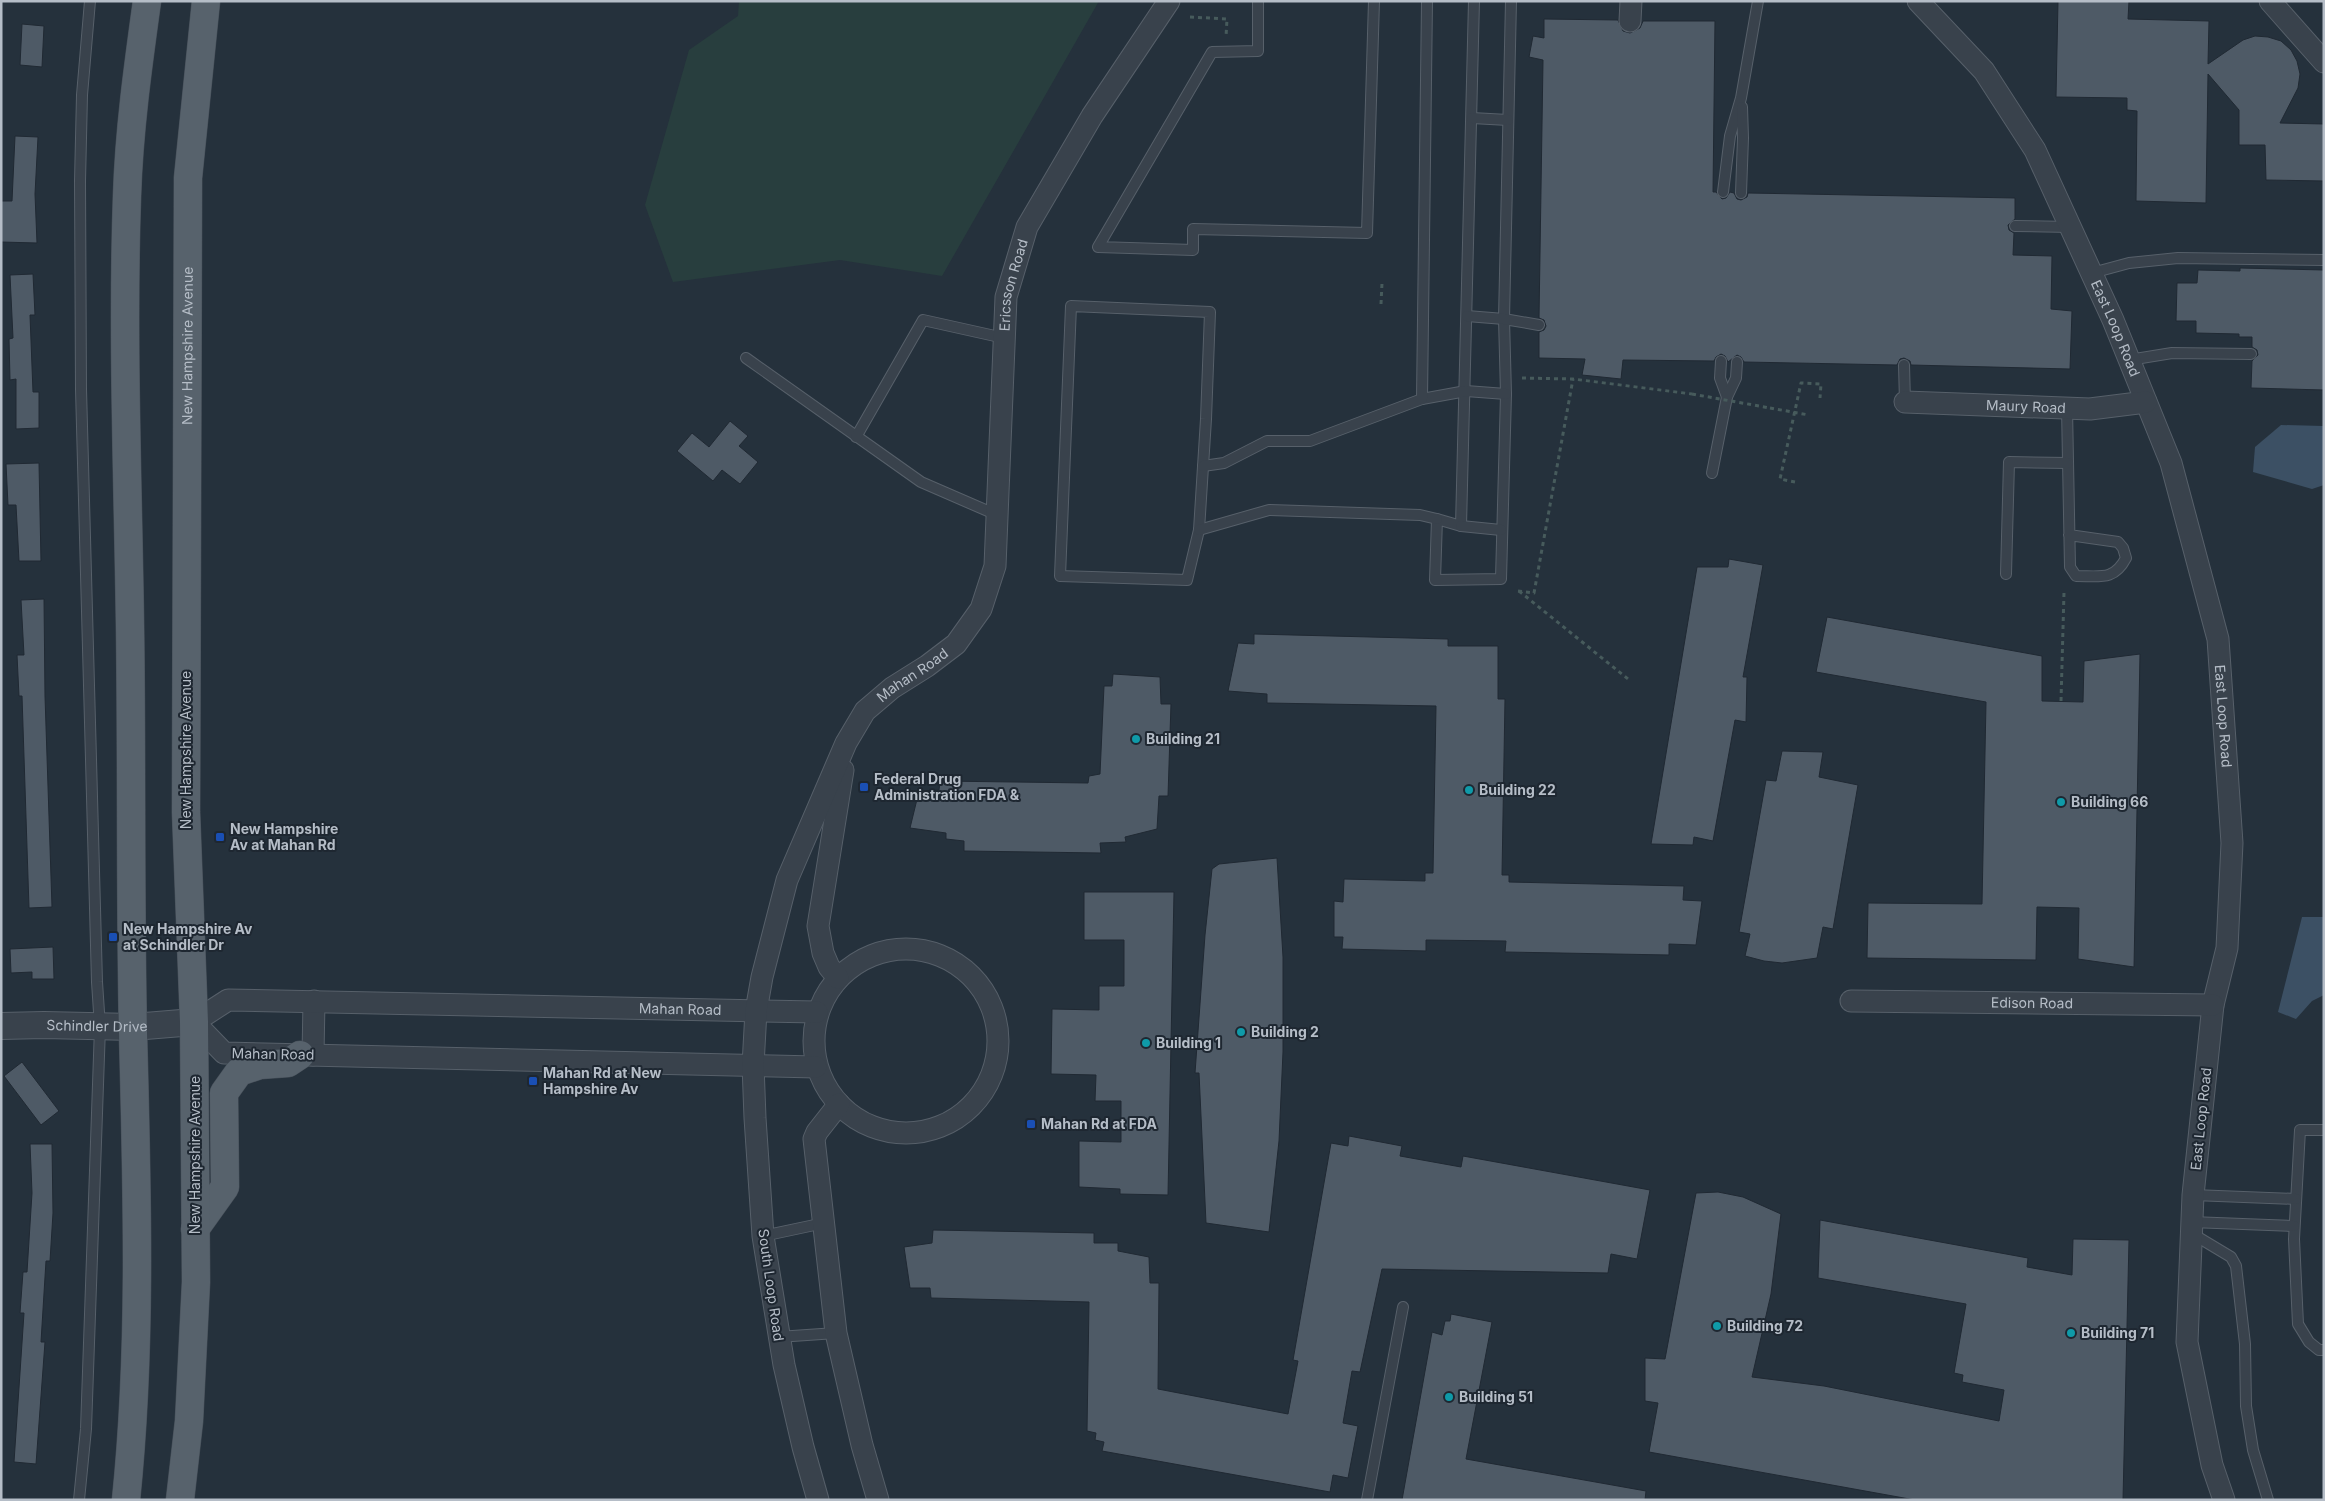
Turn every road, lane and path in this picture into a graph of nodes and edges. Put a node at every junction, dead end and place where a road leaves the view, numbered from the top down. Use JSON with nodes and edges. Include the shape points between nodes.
{"nodes":[{"id":1,"x":90,"y":1,"type":"edge"},
{"id":2,"x":146,"y":1,"type":"edge"},
{"id":3,"x":206,"y":1,"type":"edge"},
{"id":4,"x":1169,"y":1,"type":"edge"},
{"id":5,"x":1258,"y":1,"type":"edge"},
{"id":6,"x":1374,"y":1,"type":"edge"},
{"id":7,"x":1427,"y":1,"type":"edge"},
{"id":8,"x":1474,"y":1,"type":"edge"},
{"id":9,"x":1511,"y":1,"type":"edge"},
{"id":10,"x":1758,"y":1,"type":"edge"},
{"id":11,"x":1918,"y":1,"type":"edge"},
{"id":12,"x":2270,"y":1,"type":"edge"},
{"id":13,"x":1190,"y":17,"type":"dead end"},
{"id":14,"x":1226,"y":37,"type":"dead end"},
{"id":15,"x":2324,"y":62,"type":"edge"},
{"id":16,"x":1741,"y":98,"type":"junction"},
{"id":17,"x":1472,"y":118,"type":"junction"},
{"id":18,"x":1508,"y":120,"type":"junction"},
{"id":19,"x":1723,"y":192,"type":"dead end"},
{"id":20,"x":1741,"y":193,"type":"dead end"},
{"id":21,"x":2015,"y":226,"type":"dead end"},
{"id":22,"x":2071,"y":227,"type":"junction"},
{"id":23,"x":2324,"y":260,"type":"edge"},
{"id":24,"x":2092,"y":273,"type":"junction"},
{"id":25,"x":1382,"y":282,"type":"dead end"},
{"id":26,"x":1381,"y":304,"type":"dead end"},
{"id":27,"x":1467,"y":316,"type":"junction"},
{"id":28,"x":1504,"y":319,"type":"junction"},
{"id":29,"x":1539,"y":325,"type":"dead end"},
{"id":30,"x":1004,"y":338,"type":"junction"},
{"id":31,"x":2251,"y":354,"type":"dead end"},
{"id":32,"x":746,"y":358,"type":"dead end"},
{"id":33,"x":2129,"y":360,"type":"junction"},
{"id":34,"x":1721,"y":362,"type":"dead end"},
{"id":35,"x":1737,"y":362,"type":"dead end"},
{"id":36,"x":1904,"y":365,"type":"dead end"},
{"id":37,"x":1522,"y":378,"type":"dead end"},
{"id":38,"x":1573,"y":379,"type":"junction"},
{"id":39,"x":1466,"y":391,"type":"junction"},
{"id":40,"x":1506,"y":394,"type":"junction"},
{"id":41,"x":1727,"y":397,"type":"junction"},
{"id":42,"x":1820,"y":398,"type":"dead end"},
{"id":43,"x":1422,"y":400,"type":"junction"},
{"id":44,"x":1905,"y":402,"type":"joint"},
{"id":45,"x":2146,"y":402,"type":"junction"},
{"id":46,"x":2067,"y":408,"type":"junction"},
{"id":47,"x":1794,"y":412,"type":"junction"},
{"id":48,"x":1809,"y":415,"type":"dead end"},
{"id":49,"x":856,"y":437,"type":"junction"},
{"id":50,"x":2068,"y":463,"type":"junction"},
{"id":51,"x":1203,"y":466,"type":"junction"},
{"id":52,"x":1712,"y":473,"type":"dead end"},
{"id":53,"x":1794,"y":482,"type":"dead end"},
{"id":54,"x":997,"y":515,"type":"junction"},
{"id":55,"x":1438,"y":519,"type":"junction"},
{"id":56,"x":1461,"y":526,"type":"junction"},
{"id":57,"x":1199,"y":530,"type":"junction"},
{"id":58,"x":1501,"y":530,"type":"junction"},
{"id":59,"x":2069,"y":535,"type":"junction"},
{"id":60,"x":2006,"y":574,"type":"dead end"},
{"id":61,"x":2064,"y":592,"type":"dead end"},
{"id":62,"x":981,"y":609,"type":"joint"},
{"id":63,"x":1628,"y":679,"type":"dead end"},
{"id":64,"x":2061,"y":701,"type":"dead end"},
{"id":65,"x":846,"y":743,"type":"junction"},
{"id":66,"x":838,"y":978,"type":"junction"},
{"id":67,"x":1851,"y":1001,"type":"dead end"},
{"id":68,"x":314,"y":1002,"type":"junction"},
{"id":69,"x":2213,"y":1005,"type":"junction"},
{"id":70,"x":756,"y":1011,"type":"junction"},
{"id":71,"x":817,"y":1012,"type":"junction"},
{"id":72,"x":194,"y":1022,"type":"junction"},
{"id":73,"x":1,"y":1026,"type":"edge"},
{"id":74,"x":100,"y":1027,"type":"junction"},
{"id":75,"x":133,"y":1027,"type":"junction"},
{"id":76,"x":307,"y":1055,"type":"junction"},
{"id":77,"x":753,"y":1066,"type":"junction"},
{"id":78,"x":816,"y":1067,"type":"junction"},
{"id":79,"x":839,"y":1104,"type":"junction"},
{"id":80,"x":2324,"y":1130,"type":"edge"},
{"id":81,"x":2193,"y":1195,"type":"junction"},
{"id":82,"x":2296,"y":1199,"type":"junction"},
{"id":83,"x":824,"y":1223,"type":"junction"},
{"id":84,"x":2294,"y":1226,"type":"junction"},
{"id":85,"x":2191,"y":1227,"type":"junction"},
{"id":86,"x":195,"y":1229,"type":"junction"},
{"id":87,"x":763,"y":1236,"type":"junction"},
{"id":88,"x":1403,"y":1307,"type":"dead end"},
{"id":89,"x":836,"y":1332,"type":"junction"},
{"id":90,"x":778,"y":1338,"type":"junction"},
{"id":91,"x":2324,"y":1350,"type":"edge"},
{"id":92,"x":79,"y":1500,"type":"edge"},
{"id":93,"x":126,"y":1500,"type":"edge"},
{"id":94,"x":180,"y":1500,"type":"edge"},
{"id":95,"x":818,"y":1500,"type":"edge"},
{"id":96,"x":878,"y":1500,"type":"edge"},
{"id":97,"x":1367,"y":1500,"type":"edge"},
{"id":98,"x":2224,"y":1500,"type":"edge"},
{"id":99,"x":2268,"y":1500,"type":"edge"}],
"edges":[{"from":1,"to":74,"type":"lane","via":[[82,114],[81,379]]},
{"from":2,"to":75,"type":"main road","via":[[134,93],[126,222]]},
{"from":3,"to":72,"type":"main road","name":"New Hampshire Avenue","via":[[188,178],[186,812]]},
{"from":4,"to":30,"type":"street","name":"Ericsson Road","via":[[1092,116],[1027,227],[1006,297]]},
{"from":5,"to":6,"type":"lane","via":[[1258,52],[1212,52],[1098,247],[1193,250],[1193,229],[1368,233]]},
{"from":7,"to":43,"type":"lane"},
{"from":8,"to":17,"type":"lane"},
{"from":9,"to":18,"type":"lane"},
{"from":10,"to":16,"type":"lane"},
{"from":11,"to":22,"type":"street","name":"East Loop Road","via":[[1984,71],[2035,150]]},
{"from":12,"to":15,"type":"street"},
{"from":13,"to":14,"type":"path","via":[[1227,18]]},
{"from":16,"to":19,"type":"lane","via":[[1730,136]]},
{"from":16,"to":20,"type":"lane"},
{"from":17,"to":18,"type":"lane"},
{"from":17,"to":27,"type":"lane"},
{"from":18,"to":28,"type":"lane"},
{"from":21,"to":22,"type":"lane"},
{"from":22,"to":24,"type":"street","name":"East Loop Road"},
{"from":23,"to":24,"type":"lane","via":[[2178,258],[2129,263]]},
{"from":24,"to":33,"type":"street","name":"East Loop Road"},
{"from":25,"to":26,"type":"path"},
{"from":27,"to":28,"type":"lane"},
{"from":27,"to":39,"type":"lane"},
{"from":28,"to":29,"type":"lane"},
{"from":28,"to":40,"type":"lane"},
{"from":30,"to":49,"type":"lane","via":[[923,320]]},
{"from":30,"to":54,"type":"street","name":"Ericsson Road"},
{"from":31,"to":33,"type":"lane","via":[[2172,352]]},
{"from":32,"to":49,"type":"lane"},
{"from":33,"to":45,"type":"street","name":"East Loop Road"},
{"from":34,"to":41,"type":"lane","via":[[1720,378]]},
{"from":35,"to":41,"type":"lane","via":[[1736,378]]},
{"from":36,"to":44,"type":"lane"},
{"from":37,"to":38,"type":"path"},
{"from":38,"to":47,"type":"path","bridge":true,"via":[[1692,394]]},
{"from":38,"to":63,"type":"path","via":[[1534,593],[1518,591]]},
{"from":39,"to":40,"type":"lane"},
{"from":39,"to":43,"type":"lane"},
{"from":39,"to":56,"type":"lane"},
{"from":40,"to":58,"type":"lane"},
{"from":41,"to":52,"type":"lane"},
{"from":42,"to":47,"type":"path","via":[[1821,384],[1801,383]]},
{"from":43,"to":51,"type":"lane","via":[[1310,441],[1267,441],[1224,463]]},
{"from":44,"to":46,"type":"street","name":"Maury Road"},
{"from":45,"to":46,"type":"street","name":"Maury Road"},
{"from":45,"to":69,"type":"street","name":"East Loop Road","via":[[2170,463],[2218,639],[2232,843],[2227,948]]},
{"from":46,"to":50,"type":"lane"},
{"from":47,"to":48,"type":"path"},
{"from":47,"to":53,"type":"path","via":[[1780,479]]},
{"from":49,"to":54,"type":"lane","via":[[921,482]]},
{"from":50,"to":59,"type":"lane"},
{"from":50,"to":60,"type":"lane","via":[[2009,462]]},
{"from":51,"to":57,"type":"lane"},
{"from":51,"to":57,"type":"lane","via":[[1210,312],[1071,306],[1060,576],[1187,580]]},
{"from":54,"to":62,"type":"street","name":"Ericsson Road","via":[[995,566]]},
{"from":55,"to":56,"type":"lane"},
{"from":55,"to":57,"type":"lane","via":[[1420,515],[1269,510]]},
{"from":55,"to":58,"type":"lane","via":[[1435,580],[1501,579]]},
{"from":56,"to":58,"type":"lane"},
{"from":59,"to":59,"type":"lane","via":[[2070,567],[2076,576],[2106,576],[2120,570],[2126,558],[2118,542]]},
{"from":61,"to":64,"type":"path"},
{"from":62,"to":65,"type":"street","name":"Mahan Road","via":[[956,644],[892,688],[865,711]]},
{"from":65,"to":66,"type":"street","name":"Mahan Road","via":[[818,926],[823,953]]},
{"from":65,"to":70,"type":"street","name":"Mahan Road","via":[[787,880]]},
{"from":66,"to":71,"type":"street","via":[[822,999]]},
{"from":66,"to":79,"type":"street","via":[[878,956],[909,952],[939,957],[965,971],[980,986],[996,1010],[1001,1032],[999,1057],[988,1082],[963,1110],[945,1122],[922,1130],[893,1130],[863,1121]]},
{"from":67,"to":69,"type":"street","name":"Edison Road"},
{"from":68,"to":70,"type":"street","name":"Mahan Road"},
{"from":68,"to":72,"type":"street","name":"Mahan Road","via":[[228,1000]]},
{"from":68,"to":76,"type":"street"},
{"from":69,"to":81,"type":"street","name":"East Loop Road"},
{"from":70,"to":71,"type":"street","name":"Mahan Road"},
{"from":70,"to":77,"type":"street","name":"Mahan Road"},
{"from":71,"to":78,"type":"street","via":[[813,1030]]},
{"from":72,"to":75,"type":"street","name":"Schindler Drive"},
{"from":72,"to":76,"type":"street","name":"Mahan Road","via":[[224,1053]]},
{"from":72,"to":86,"type":"main road","name":"New Hampshire Avenue"},
{"from":73,"to":74,"type":"street","name":"Schindler Drive"},
{"from":74,"to":75,"type":"street","name":"Schindler Drive"},
{"from":74,"to":92,"type":"lane","via":[[86,1429]]},
{"from":75,"to":93,"type":"main road","via":[[136,1336]]},
{"from":76,"to":77,"type":"street","name":"Mahan Road"},
{"from":76,"to":86,"type":"main road","via":[[288,1063],[260,1065],[239,1072],[224,1093],[225,1187]]},
{"from":77,"to":78,"type":"street","name":"Mahan Road"},
{"from":77,"to":87,"type":"street","name":"South Loop Road"},
{"from":78,"to":79,"type":"street","via":[[823,1085]]},
{"from":79,"to":83,"type":"street","via":[[814,1139]]},
{"from":80,"to":82,"type":"lane","via":[[2300,1130]]},
{"from":81,"to":82,"type":"lane"},
{"from":81,"to":85,"type":"street","name":"East Loop Road"},
{"from":82,"to":84,"type":"lane"},
{"from":83,"to":87,"type":"lane"},
{"from":83,"to":89,"type":"street"},
{"from":84,"to":85,"type":"lane"},
{"from":84,"to":91,"type":"lane","via":[[2298,1324],[2309,1342]]},
{"from":85,"to":98,"type":"street","name":"East Loop Road","via":[[2187,1342],[2212,1465]]},
{"from":85,"to":99,"type":"lane","via":[[2231,1257],[2236,1266],[2245,1344],[2246,1406],[2253,1450]]},
{"from":86,"to":94,"type":"main road","name":"New Hampshire Avenue","via":[[196,1282],[189,1421]]},
{"from":87,"to":90,"type":"street","name":"South Loop Road"},
{"from":88,"to":97,"type":"lane"},
{"from":89,"to":90,"type":"lane"},
{"from":89,"to":96,"type":"street"},
{"from":90,"to":95,"type":"street","name":"South Loop Road","via":[[802,1447]]}]}
